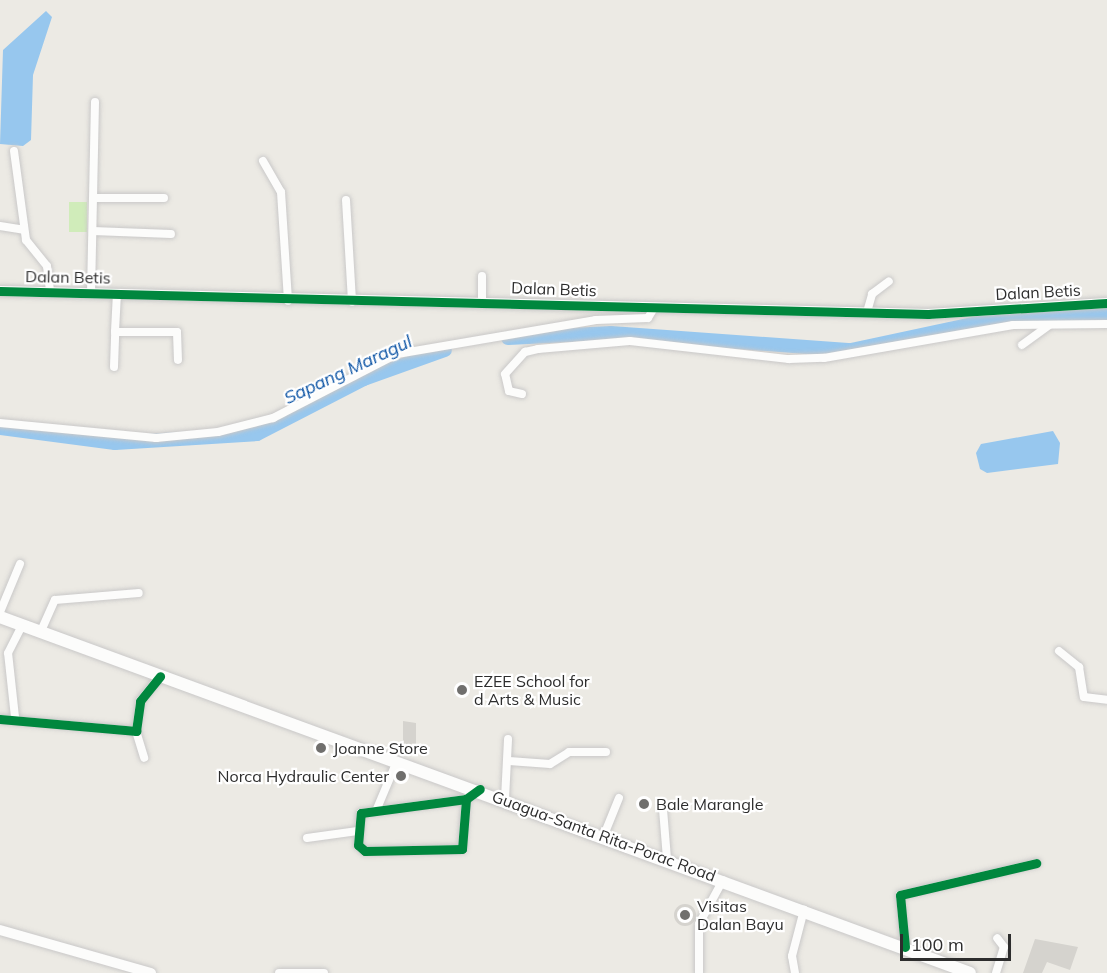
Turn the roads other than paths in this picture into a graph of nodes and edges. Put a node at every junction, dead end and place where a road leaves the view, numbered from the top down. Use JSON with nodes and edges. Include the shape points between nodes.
{"nodes":[{"id":1,"x":95,"y":102,"type":"dead end"},
{"id":2,"x":14,"y":151,"type":"dead end"},
{"id":3,"x":263,"y":161,"type":"dead end"},
{"id":4,"x":94,"y":198,"type":"junction"},
{"id":5,"x":164,"y":198,"type":"dead end"},
{"id":6,"x":346,"y":200,"type":"dead end"},
{"id":7,"x":0,"y":226,"type":"edge"},
{"id":8,"x":24,"y":230,"type":"junction"},
{"id":9,"x":93,"y":231,"type":"junction"},
{"id":10,"x":171,"y":234,"type":"dead end"},
{"id":11,"x":482,"y":276,"type":"dead end"},
{"id":12,"x":889,"y":281,"type":"dead end"},
{"id":13,"x":0,"y":291,"type":"edge"},
{"id":14,"x":50,"y":292,"type":"junction"},
{"id":15,"x":92,"y":293,"type":"junction"},
{"id":16,"x":117,"y":293,"type":"junction"},
{"id":17,"x":288,"y":301,"type":"junction"},
{"id":18,"x":352,"y":302,"type":"junction"},
{"id":19,"x":482,"y":302,"type":"junction"},
{"id":20,"x":1107,"y":303,"type":"edge"},
{"id":21,"x":654,"y":308,"type":"junction"},
{"id":22,"x":867,"y":312,"type":"junction"},
{"id":23,"x":1107,"y":324,"type":"edge"},
{"id":24,"x":1048,"y":326,"type":"junction"},
{"id":25,"x":115,"y":332,"type":"junction"},
{"id":26,"x":1022,"y":345,"type":"dead end"},
{"id":27,"x":178,"y":360,"type":"dead end"},
{"id":28,"x":114,"y":367,"type":"dead end"},
{"id":29,"x":522,"y":394,"type":"dead end"},
{"id":30,"x":0,"y":423,"type":"edge"},
{"id":31,"x":20,"y":564,"type":"dead end"},
{"id":32,"x":140,"y":593,"type":"dead end"},
{"id":33,"x":0,"y":615,"type":"edge"},
{"id":34,"x":22,"y":625,"type":"junction"},
{"id":35,"x":41,"y":632,"type":"junction"},
{"id":36,"x":1059,"y":651,"type":"dead end"},
{"id":37,"x":4,"y":654,"type":"edge"},
{"id":38,"x":160,"y":676,"type":"junction"},
{"id":39,"x":1107,"y":700,"type":"edge"},
{"id":40,"x":15,"y":717,"type":"junction"},
{"id":41,"x":0,"y":719,"type":"edge"},
{"id":42,"x":136,"y":731,"type":"junction"},
{"id":43,"x":508,"y":739,"type":"dead end"},
{"id":44,"x":606,"y":753,"type":"dead end"},
{"id":45,"x":144,"y":758,"type":"dead end"},
{"id":46,"x":397,"y":761,"type":"junction"},
{"id":47,"x":509,"y":761,"type":"junction"},
{"id":48,"x":480,"y":789,"type":"junction"},
{"id":49,"x":619,"y":798,"type":"dead end"},
{"id":50,"x":466,"y":799,"type":"junction"},
{"id":51,"x":505,"y":799,"type":"junction"},
{"id":52,"x":663,"y":810,"type":"dead end"},
{"id":53,"x":376,"y":811,"type":"junction"},
{"id":54,"x":358,"y":831,"type":"junction"},
{"id":55,"x":604,"y":836,"type":"junction"},
{"id":56,"x":307,"y":838,"type":"dead end"},
{"id":57,"x":667,"y":859,"type":"junction"},
{"id":58,"x":1036,"y":864,"type":"dead end"},
{"id":59,"x":723,"y":880,"type":"junction"},
{"id":60,"x":804,"y":910,"type":"junction"},
{"id":61,"x":0,"y":930,"type":"edge"},
{"id":62,"x":998,"y":938,"type":"dead end"},
{"id":63,"x":905,"y":947,"type":"junction"},
{"id":64,"x":151,"y":973,"type":"edge"},
{"id":65,"x":279,"y":973,"type":"edge"},
{"id":66,"x":324,"y":973,"type":"edge"},
{"id":67,"x":699,"y":973,"type":"edge"},
{"id":68,"x":795,"y":973,"type":"edge"},
{"id":69,"x":970,"y":973,"type":"edge"},
{"id":70,"x":996,"y":973,"type":"edge"}],
"edges":[{"from":1,"to":4,"type":"street"},
{"from":2,"to":8,"type":"street"},
{"from":3,"to":17,"type":"street","via":[[281,192]]},
{"from":4,"to":5,"type":"street"},
{"from":4,"to":9,"type":"street"},
{"from":6,"to":18,"type":"street"},
{"from":7,"to":8,"type":"street"},
{"from":8,"to":14,"type":"street","via":[[28,245],[49,271]]},
{"from":9,"to":10,"type":"street"},
{"from":9,"to":15,"type":"street"},
{"from":11,"to":19,"type":"street"},
{"from":12,"to":22,"type":"street","via":[[872,294]]},
{"from":13,"to":14,"type":"street","name":"Dalan Betis"},
{"from":14,"to":15,"type":"street","name":"Dalan Betis"},
{"from":15,"to":16,"type":"street","name":"Dalan Betis"},
{"from":16,"to":17,"type":"street","name":"Dalan Betis"},
{"from":16,"to":25,"type":"street"},
{"from":17,"to":18,"type":"street","name":"Dalan Betis"},
{"from":18,"to":19,"type":"street","name":"Dalan Betis"},
{"from":19,"to":21,"type":"street","name":"Dalan Betis"},
{"from":20,"to":22,"type":"street","name":"Dalan Betis","via":[[969,313]]},
{"from":21,"to":22,"type":"street","name":"Dalan Betis"},
{"from":21,"to":30,"type":"street","via":[[648,318],[596,320],[397,354],[273,418],[218,432],[156,438]]},
{"from":23,"to":24,"type":"street"},
{"from":24,"to":26,"type":"street"},
{"from":24,"to":29,"type":"street","via":[[941,334],[856,356],[824,358],[789,359],[630,341],[538,349],[525,352],[505,374],[509,391]]},
{"from":25,"to":27,"type":"street","via":[[177,332]]},
{"from":25,"to":28,"type":"street"},
{"from":31,"to":33,"type":"street"},
{"from":32,"to":35,"type":"street","via":[[55,600]]},
{"from":33,"to":34,"type":"main road","name":"Guagua-Santa Rita-Porac Road"},
{"from":34,"to":35,"type":"main road","name":"Guagua-Santa Rita-Porac Road"},
{"from":34,"to":37,"type":"street"},
{"from":35,"to":38,"type":"main road","name":"Guagua-Santa Rita-Porac Road"},
{"from":36,"to":39,"type":"street","via":[[1079,667],[1084,697]]},
{"from":37,"to":40,"type":"street"},
{"from":38,"to":42,"type":"street","via":[[140,701]]},
{"from":38,"to":46,"type":"main road","name":"Guagua-Santa Rita-Porac Road"},
{"from":40,"to":41,"type":"street"},
{"from":40,"to":42,"type":"street"},
{"from":42,"to":45,"type":"street"},
{"from":43,"to":47,"type":"street"},
{"from":44,"to":47,"type":"street","via":[[568,752],[550,764]]},
{"from":46,"to":48,"type":"main road","name":"Guagua-Santa Rita-Porac Road"},
{"from":46,"to":53,"type":"street"},
{"from":47,"to":51,"type":"street"},
{"from":48,"to":50,"type":"street"},
{"from":48,"to":51,"type":"main road","name":"Guagua-Santa Rita-Porac Road"},
{"from":49,"to":55,"type":"street"},
{"from":50,"to":53,"type":"street"},
{"from":50,"to":54,"type":"street","via":[[465,847],[458,851],[360,850]]},
{"from":51,"to":55,"type":"main road","name":"Guagua-Santa Rita-Porac Road"},
{"from":52,"to":57,"type":"street"},
{"from":53,"to":54,"type":"street","via":[[361,813]]},
{"from":54,"to":56,"type":"street"},
{"from":55,"to":57,"type":"main road","name":"Guagua-Santa Rita-Porac Road"},
{"from":57,"to":59,"type":"main road","name":"Guagua-Santa Rita-Porac Road"},
{"from":58,"to":63,"type":"street","via":[[900,894]]},
{"from":59,"to":60,"type":"main road","name":"Guagua-Santa Rita-Porac Road"},
{"from":59,"to":67,"type":"street","via":[[699,924]]},
{"from":60,"to":63,"type":"main road","name":"Guagua-Santa Rita-Porac Road"},
{"from":60,"to":68,"type":"street","via":[[792,956]]},
{"from":61,"to":64,"type":"street"},
{"from":62,"to":70,"type":"street","via":[[1004,947]]},
{"from":63,"to":69,"type":"main road","name":"Guagua-Santa Rita-Porac Road"},
{"from":65,"to":66,"type":"street"}]}
